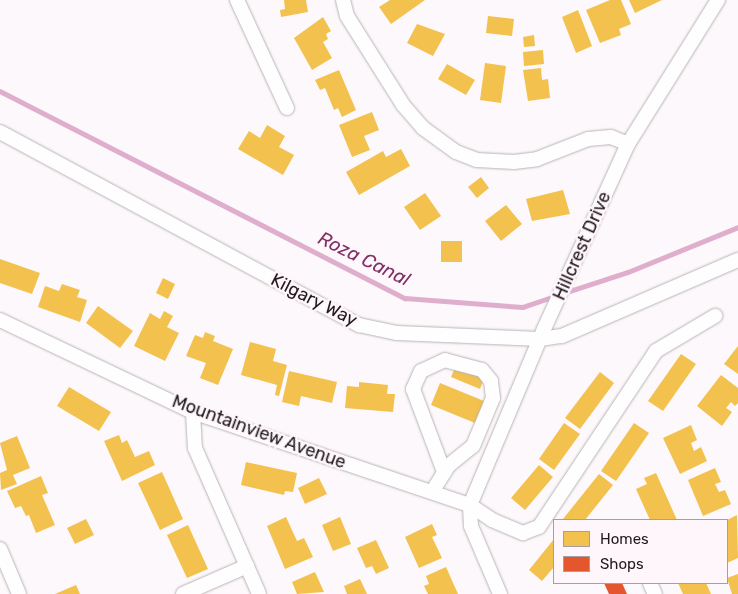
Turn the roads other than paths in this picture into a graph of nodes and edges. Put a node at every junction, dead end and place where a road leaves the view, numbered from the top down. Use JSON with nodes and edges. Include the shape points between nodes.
{"nodes":[{"id":1,"x":237,"y":0,"type":"edge"},
{"id":2,"x":343,"y":0,"type":"edge"},
{"id":3,"x":718,"y":0,"type":"edge"},
{"id":4,"x":287,"y":108,"type":"dead end"},
{"id":5,"x":0,"y":132,"type":"edge"},
{"id":6,"x":628,"y":144,"type":"junction"},
{"id":7,"x":738,"y":260,"type":"edge"},
{"id":8,"x":715,"y":316,"type":"dead end"},
{"id":9,"x":0,"y":320,"type":"edge"},
{"id":10,"x":542,"y":334,"type":"junction"},
{"id":11,"x":193,"y":412,"type":"junction"},
{"id":12,"x":444,"y":472,"type":"junction"},
{"id":13,"x":432,"y":492,"type":"junction"},
{"id":14,"x":470,"y":505,"type":"junction"},
{"id":15,"x":0,"y":549,"type":"edge"},
{"id":16,"x":247,"y":566,"type":"junction"},
{"id":17,"x":20,"y":594,"type":"edge"},
{"id":18,"x":183,"y":594,"type":"edge"},
{"id":19,"x":259,"y":594,"type":"edge"},
{"id":20,"x":500,"y":594,"type":"edge"}],
"edges":[{"from":1,"to":4,"type":"street"},
{"from":2,"to":6,"type":"street","via":[[347,16],[403,105],[423,128],[456,152],[477,160],[514,162],[537,159],[588,139],[610,137]]},
{"from":3,"to":6,"type":"street","name":"Hillcrest Drive"},
{"from":5,"to":10,"type":"street","name":"Kilgary Way","via":[[359,325],[397,333]]},
{"from":6,"to":10,"type":"street","name":"Hillcrest Drive"},
{"from":7,"to":10,"type":"street","name":"Kilgary Way","via":[[562,336]]},
{"from":8,"to":14,"type":"street","name":"Mountainview Avenue","via":[[656,352],[539,527],[517,532]]},
{"from":9,"to":11,"type":"street","name":"Mountainview Avenue"},
{"from":10,"to":14,"type":"street","name":"Hillcrest Drive"},
{"from":11,"to":13,"type":"street","name":"Mountainview Avenue"},
{"from":11,"to":16,"type":"street","via":[[196,448]]},
{"from":12,"to":12,"type":"street","via":[[472,446],[485,421],[493,390],[488,374],[482,370],[445,360],[421,371],[413,389]]},
{"from":12,"to":13,"type":"street"},
{"from":13,"to":14,"type":"street","name":"Mountainview Avenue"},
{"from":14,"to":20,"type":"street","via":[[471,526]]},
{"from":15,"to":17,"type":"street"},
{"from":16,"to":18,"type":"street"},
{"from":16,"to":19,"type":"street"}]}
